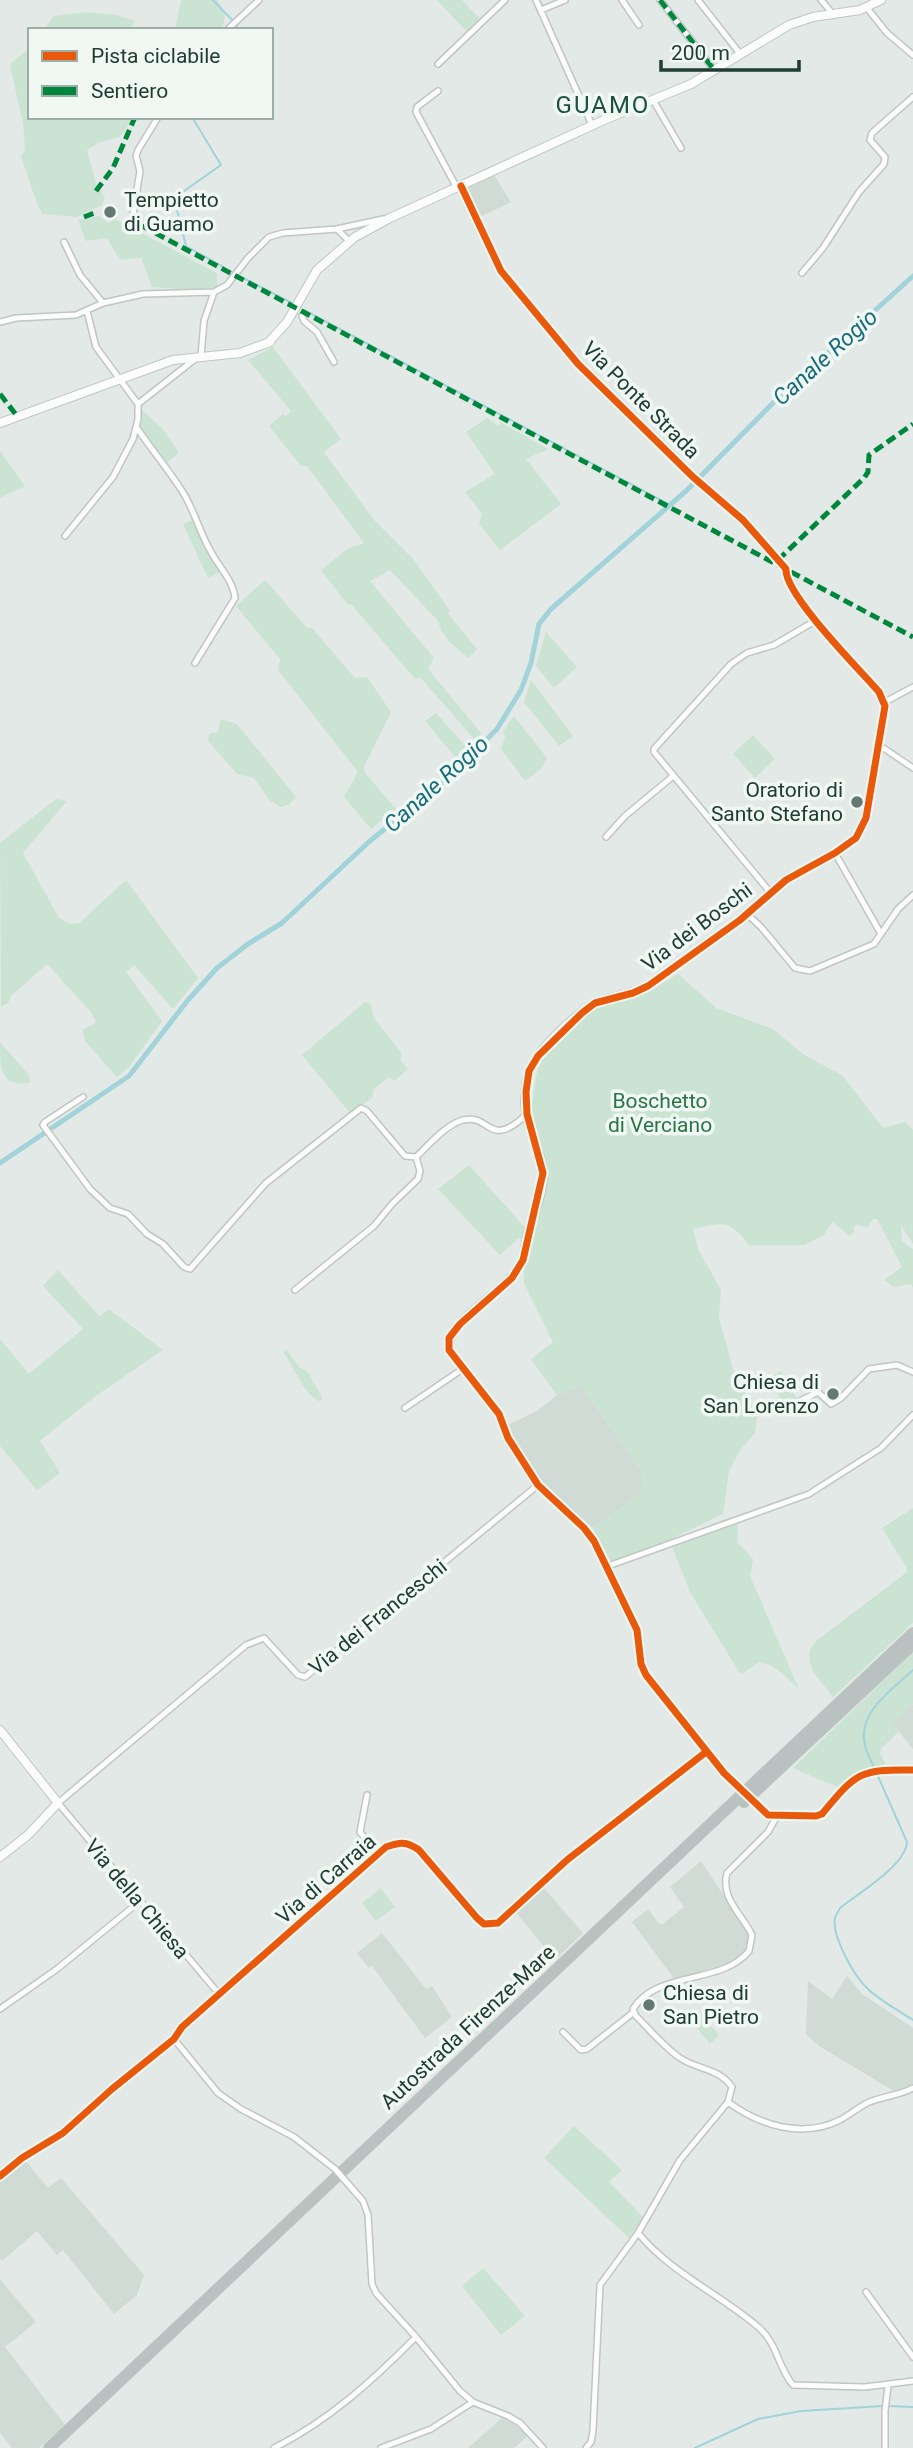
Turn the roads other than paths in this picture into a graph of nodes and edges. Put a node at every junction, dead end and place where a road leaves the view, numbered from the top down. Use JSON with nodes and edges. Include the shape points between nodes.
{"nodes":[{"id":1,"x":259,"y":0,"type":"edge"},
{"id":2,"x":505,"y":0,"type":"edge"},
{"id":3,"x":536,"y":0,"type":"edge"},
{"id":4,"x":565,"y":0,"type":"edge"},
{"id":5,"x":622,"y":0,"type":"edge"},
{"id":6,"x":660,"y":0,"type":"edge"},
{"id":7,"x":698,"y":0,"type":"edge"},
{"id":8,"x":821,"y":0,"type":"edge"},
{"id":9,"x":881,"y":0,"type":"edge"},
{"id":10,"x":867,"y":8,"type":"junction"},
{"id":11,"x":541,"y":10,"type":"junction"},
{"id":12,"x":832,"y":13,"type":"junction"},
{"id":13,"x":639,"y":25,"type":"dead end"},
{"id":14,"x":229,"y":28,"type":"edge"},
{"id":15,"x":741,"y":55,"type":"junction"},
{"id":16,"x":913,"y":55,"type":"edge"},
{"id":17,"x":438,"y":64,"type":"dead end"},
{"id":18,"x":715,"y":71,"type":"junction"},
{"id":19,"x":438,"y":91,"type":"dead end"},
{"id":20,"x":913,"y":97,"type":"edge"},
{"id":21,"x":653,"y":100,"type":"junction"},
{"id":22,"x":157,"y":119,"type":"dead end"},
{"id":23,"x":592,"y":125,"type":"junction"},
{"id":24,"x":681,"y":148,"type":"dead end"},
{"id":25,"x":459,"y":187,"type":"junction"},
{"id":26,"x":390,"y":218,"type":"junction"},
{"id":27,"x":132,"y":221,"type":"dead end"},
{"id":28,"x":347,"y":227,"type":"junction"},
{"id":29,"x":337,"y":229,"type":"junction"},
{"id":30,"x":352,"y":239,"type":"junction"},
{"id":31,"x":64,"y":243,"type":"dead end"},
{"id":32,"x":323,"y":266,"type":"junction"},
{"id":33,"x":802,"y":273,"type":"dead end"},
{"id":34,"x":214,"y":292,"type":"junction"},
{"id":35,"x":103,"y":303,"type":"junction"},
{"id":36,"x":88,"y":311,"type":"junction"},
{"id":37,"x":302,"y":313,"type":"junction"},
{"id":38,"x":0,"y":322,"type":"edge"},
{"id":39,"x":268,"y":343,"type":"junction"},
{"id":40,"x":199,"y":356,"type":"junction"},
{"id":41,"x":334,"y":362,"type":"dead end"},
{"id":42,"x":118,"y":380,"type":"junction"},
{"id":43,"x":138,"y":404,"type":"junction"},
{"id":44,"x":0,"y":423,"type":"edge"},
{"id":45,"x":137,"y":428,"type":"junction"},
{"id":46,"x":65,"y":536,"type":"dead end"},
{"id":47,"x":815,"y":621,"type":"junction"},
{"id":48,"x":195,"y":663,"type":"dead end"},
{"id":49,"x":913,"y":687,"type":"edge"},
{"id":50,"x":885,"y":702,"type":"junction"},
{"id":51,"x":879,"y":745,"type":"junction"},
{"id":52,"x":913,"y":768,"type":"edge"},
{"id":53,"x":672,"y":777,"type":"junction"},
{"id":54,"x":606,"y":837,"type":"dead end"},
{"id":55,"x":835,"y":853,"type":"junction"},
{"id":56,"x":771,"y":892,"type":"junction"},
{"id":57,"x":913,"y":895,"type":"edge"},
{"id":58,"x":747,"y":914,"type":"junction"},
{"id":59,"x":881,"y":934,"type":"junction"},
{"id":60,"x":83,"y":1097,"type":"dead end"},
{"id":61,"x":527,"y":1114,"type":"junction"},
{"id":62,"x":416,"y":1157,"type":"junction"},
{"id":63,"x":295,"y":1290,"type":"dead end"},
{"id":64,"x":464,"y":1368,"type":"junction"},
{"id":65,"x":913,"y":1373,"type":"edge"},
{"id":66,"x":405,"y":1408,"type":"dead end"},
{"id":67,"x":782,"y":1410,"type":"dead end"},
{"id":68,"x":913,"y":1415,"type":"edge"},
{"id":69,"x":538,"y":1485,"type":"junction"},
{"id":70,"x":608,"y":1566,"type":"junction"},
{"id":71,"x":913,"y":1633,"type":"edge"},
{"id":72,"x":913,"y":1644,"type":"edge"},
{"id":73,"x":0,"y":1730,"type":"edge"},
{"id":74,"x":706,"y":1752,"type":"junction"},
{"id":75,"x":913,"y":1770,"type":"edge"},
{"id":76,"x":740,"y":1788,"type":"dead end"},
{"id":77,"x":367,"y":1794,"type":"dead end"},
{"id":78,"x":753,"y":1802,"type":"dead end"},
{"id":79,"x":58,"y":1803,"type":"junction"},
{"id":80,"x":777,"y":1816,"type":"junction"},
{"id":81,"x":377,"y":1853,"type":"junction"},
{"id":82,"x":0,"y":1857,"type":"edge"},
{"id":83,"x":139,"y":1902,"type":"junction"},
{"id":84,"x":219,"y":1994,"type":"junction"},
{"id":85,"x":0,"y":2009,"type":"edge"},
{"id":86,"x":634,"y":2012,"type":"junction"},
{"id":87,"x":563,"y":2032,"type":"dead end"},
{"id":88,"x":173,"y":2039,"type":"junction"},
{"id":89,"x":913,"y":2088,"type":"edge"},
{"id":90,"x":728,"y":2102,"type":"junction"},
{"id":91,"x":0,"y":2176,"type":"edge"},
{"id":92,"x":638,"y":2232,"type":"junction"},
{"id":93,"x":866,"y":2292,"type":"dead end"},
{"id":94,"x":416,"y":2337,"type":"junction"},
{"id":95,"x":913,"y":2357,"type":"edge"},
{"id":96,"x":913,"y":2381,"type":"edge"},
{"id":97,"x":888,"y":2386,"type":"junction"},
{"id":98,"x":473,"y":2402,"type":"junction"},
{"id":99,"x":49,"y":2448,"type":"edge"},
{"id":100,"x":58,"y":2448,"type":"edge"},
{"id":101,"x":274,"y":2448,"type":"edge"},
{"id":102,"x":381,"y":2448,"type":"edge"},
{"id":103,"x":543,"y":2448,"type":"edge"},
{"id":104,"x":586,"y":2448,"type":"edge"},
{"id":105,"x":885,"y":2448,"type":"edge"}],
"edges":[{"from":1,"to":14,"type":"street"},
{"from":2,"to":17,"type":"street"},
{"from":3,"to":11,"type":"street"},
{"from":4,"to":11,"type":"street"},
{"from":5,"to":13,"type":"street"},
{"from":6,"to":18,"type":"street"},
{"from":7,"to":15,"type":"street"},
{"from":8,"to":12,"type":"street"},
{"from":9,"to":10,"type":"street"},
{"from":10,"to":12,"type":"street"},
{"from":10,"to":16,"type":"street"},
{"from":11,"to":23,"type":"street"},
{"from":12,"to":15,"type":"street","via":[[789,25]]},
{"from":15,"to":18,"type":"street"},
{"from":18,"to":21,"type":"street"},
{"from":19,"to":25,"type":"street","via":[[416,112]]},
{"from":20,"to":33,"type":"street","via":[[872,133],[870,140],[885,157],[884,164]]},
{"from":21,"to":23,"type":"street"},
{"from":21,"to":24,"type":"street"},
{"from":22,"to":27,"type":"street","via":[[136,156],[140,171]]},
{"from":23,"to":25,"type":"street"},
{"from":25,"to":26,"type":"street"},
{"from":25,"to":47,"type":"street","name":"Via Ponte Strada","via":[[510,283],[578,364],[743,520],[786,569],[786,578]]},
{"from":26,"to":28,"type":"street"},
{"from":26,"to":30,"type":"street"},
{"from":28,"to":29,"type":"street"},
{"from":28,"to":30,"type":"street"},
{"from":29,"to":30,"type":"street"},
{"from":29,"to":34,"type":"street","via":[[269,237],[227,285]]},
{"from":30,"to":32,"type":"street"},
{"from":31,"to":35,"type":"street","via":[[80,275]]},
{"from":32,"to":37,"type":"street"},
{"from":32,"to":39,"type":"street"},
{"from":34,"to":35,"type":"street","via":[[143,294]]},
{"from":34,"to":40,"type":"street"},
{"from":35,"to":36,"type":"street"},
{"from":36,"to":38,"type":"street"},
{"from":36,"to":42,"type":"street","via":[[96,348]]},
{"from":37,"to":39,"type":"street"},
{"from":37,"to":41,"type":"street"},
{"from":39,"to":40,"type":"street","via":[[240,353]]},
{"from":40,"to":42,"type":"street","via":[[173,360]]},
{"from":40,"to":43,"type":"street"},
{"from":42,"to":43,"type":"street"},
{"from":42,"to":44,"type":"street"},
{"from":43,"to":45,"type":"street"},
{"from":45,"to":46,"type":"street","via":[[113,477]]},
{"from":45,"to":48,"type":"street","via":[[183,492],[202,537],[234,587],[235,598]]},
{"from":47,"to":50,"type":"street"},
{"from":47,"to":53,"type":"street","via":[[731,664],[654,749]]},
{"from":49,"to":50,"type":"street"},
{"from":50,"to":51,"type":"street"},
{"from":51,"to":52,"type":"street"},
{"from":51,"to":55,"type":"street","name":"Via dei Boschi","via":[[861,832]]},
{"from":53,"to":54,"type":"street"},
{"from":53,"to":56,"type":"street"},
{"from":55,"to":56,"type":"street","name":"Via dei Boschi","via":[[800,870]]},
{"from":55,"to":59,"type":"street"},
{"from":56,"to":58,"type":"street","name":"Via dei Boschi"},
{"from":57,"to":59,"type":"street"},
{"from":58,"to":59,"type":"street","via":[[795,968],[804,971],[870,946]]},
{"from":58,"to":61,"type":"street","name":"Via dei Boschi","via":[[648,986],[595,1003],[564,1028],[529,1072]]},
{"from":60,"to":62,"type":"street","via":[[45,1122],[44,1128],[90,1189],[110,1208],[128,1214],[190,1269],[265,1183],[361,1108],[405,1156]]},
{"from":61,"to":62,"type":"street","via":[[510,1129],[500,1131],[461,1121]]},
{"from":61,"to":64,"type":"street","name":"Via dei Boschi","via":[[543,1173],[542,1186],[516,1274],[449,1338],[449,1350]]},
{"from":62,"to":63,"type":"street","via":[[418,1179],[367,1232]]},
{"from":64,"to":66,"type":"street"},
{"from":64,"to":69,"type":"street","name":"Via dei Boschi","via":[[499,1414],[508,1438]]},
{"from":65,"to":67,"type":"street","via":[[897,1365],[869,1369],[831,1404],[818,1392]]},
{"from":68,"to":70,"type":"street","via":[[881,1448],[809,1494]]},
{"from":69,"to":70,"type":"street","name":"Via dei Boschi","via":[[584,1528]]},
{"from":69,"to":79,"type":"street","name":"Via dei Franceschi","via":[[305,1677],[264,1638],[246,1645]]},
{"from":70,"to":74,"type":"street","name":"Via dei Boschi","via":[[637,1630],[646,1675]]},
{"from":71,"to":99,"type":"highway","name":"Autostrada Firenze-Mare"},
{"from":72,"to":100,"type":"highway","name":"Autostrada Firenze-Mare"},
{"from":73,"to":79,"type":"street"},
{"from":74,"to":76,"type":"street","name":"Via dei Boschi"},
{"from":74,"to":81,"type":"street","name":"Via di Carraia","via":[[567,1860],[498,1923],[484,1924],[477,1918],[409,1843],[399,1842]]},
{"from":75,"to":80,"type":"street","via":[[870,1772],[853,1779],[822,1814]]},
{"from":77,"to":81,"type":"street","via":[[360,1832]]},
{"from":78,"to":80,"type":"street","via":[[768,1815]]},
{"from":79,"to":82,"type":"street"},
{"from":79,"to":83,"type":"street","name":"Via della Chiesa"},
{"from":80,"to":86,"type":"street","via":[[725,1880],[730,1900],[752,1935],[749,1951],[734,1963],[654,1989],[635,2005]]},
{"from":81,"to":84,"type":"street","name":"Via di Carraia"},
{"from":83,"to":84,"type":"street","name":"Via della Chiesa"},
{"from":83,"to":85,"type":"street"},
{"from":84,"to":88,"type":"street","name":"Via di Carraia"},
{"from":86,"to":87,"type":"street","via":[[587,2049],[581,2050]]},
{"from":86,"to":90,"type":"street","via":[[676,2056],[728,2081],[732,2087]]},
{"from":88,"to":91,"type":"street","name":"Via di Carraia","via":[[63,2133]]},
{"from":88,"to":94,"type":"street","bridge":true,"via":[[218,2093],[294,2137],[335,2169],[363,2201],[372,2284]]},
{"from":89,"to":90,"type":"street","via":[[865,2104],[838,2121],[806,2128],[764,2123]]},
{"from":90,"to":92,"type":"street","via":[[680,2160]]},
{"from":92,"to":97,"type":"street","via":[[668,2262],[758,2326],[772,2341],[793,2385]]},
{"from":92,"to":104,"type":"street","via":[[600,2285],[593,2431]]},
{"from":93,"to":95,"type":"street"},
{"from":94,"to":98,"type":"street"},
{"from":94,"to":101,"type":"street","via":[[332,2414]]},
{"from":96,"to":97,"type":"street"},
{"from":97,"to":105,"type":"street"},
{"from":98,"to":102,"type":"street","via":[[431,2429]]},
{"from":98,"to":103,"type":"street","via":[[513,2418]]}]}
